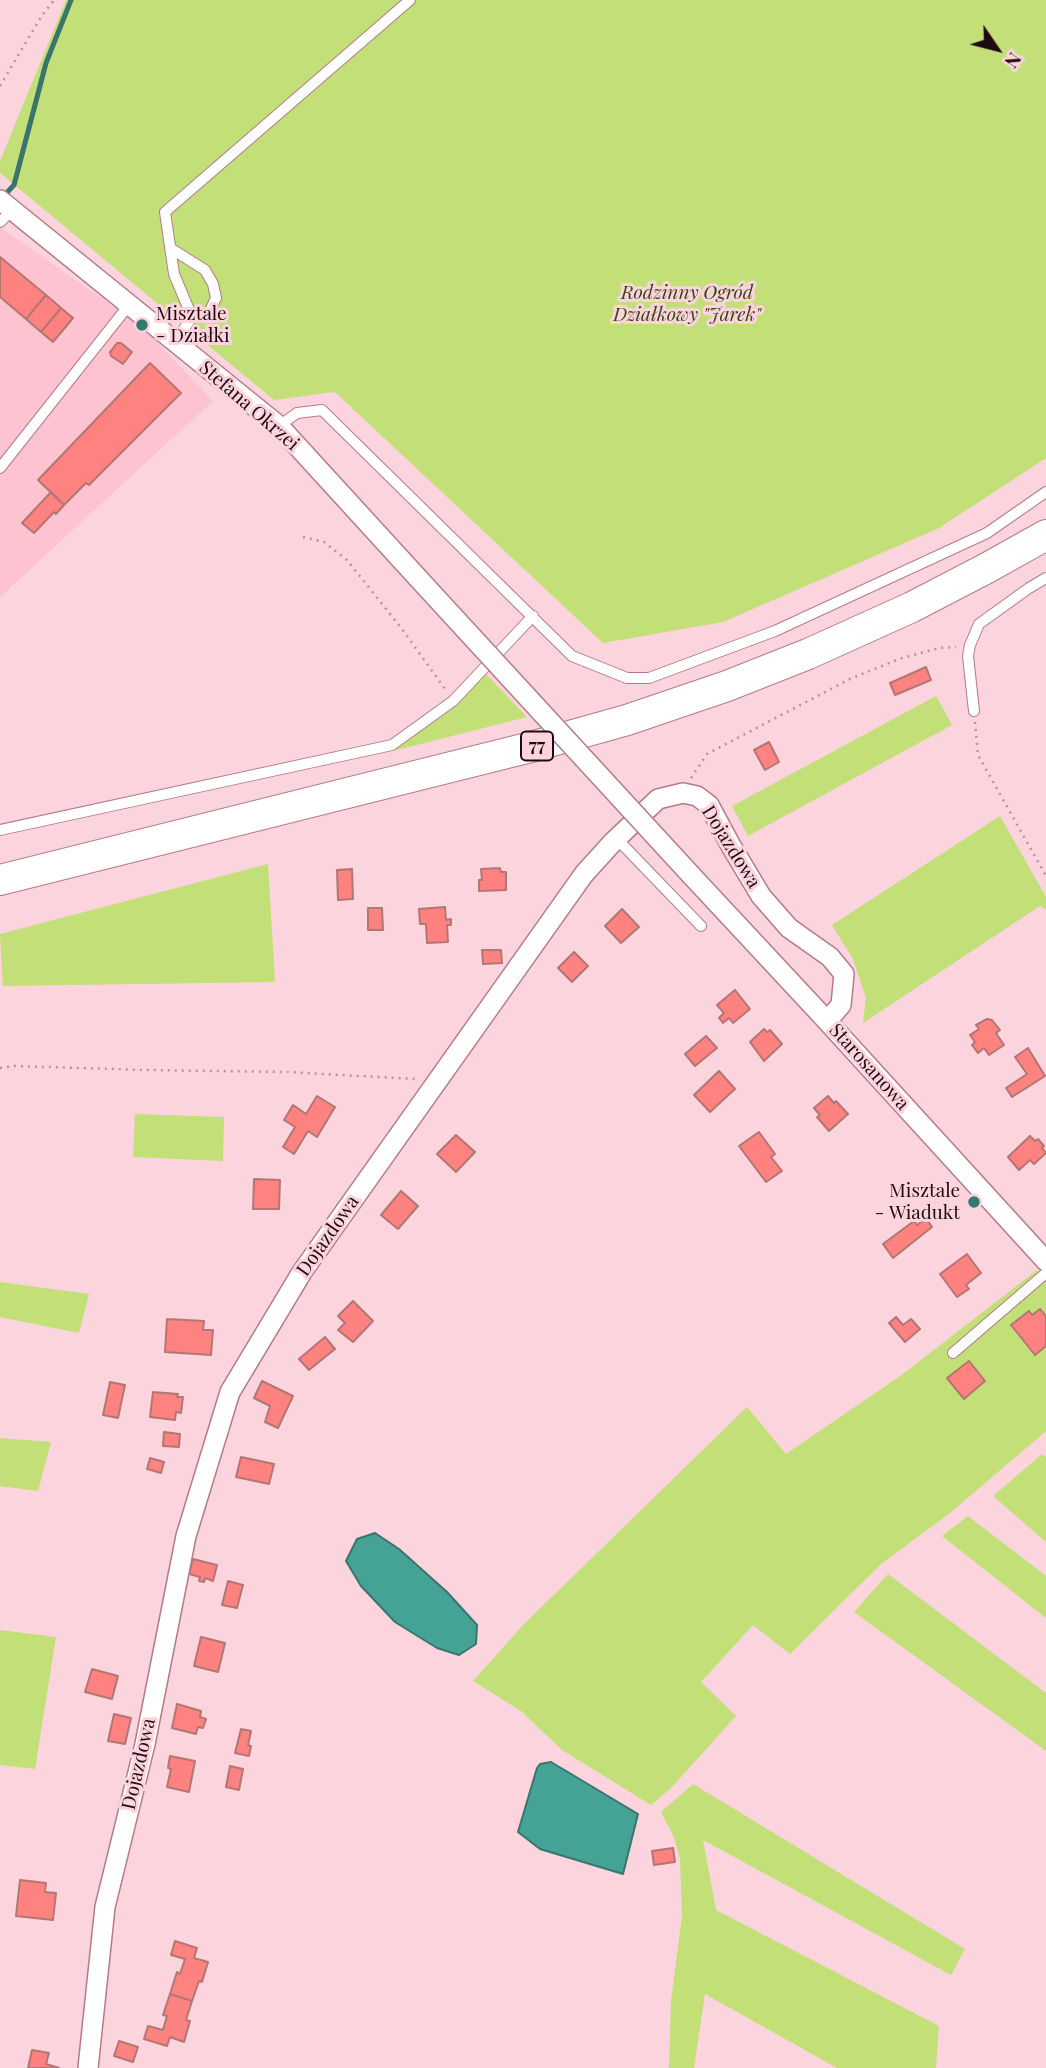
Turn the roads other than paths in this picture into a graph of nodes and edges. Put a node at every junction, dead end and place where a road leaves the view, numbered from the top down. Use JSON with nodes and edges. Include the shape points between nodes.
{"nodes":[{"id":1,"x":410,"y":0,"type":"edge"},
{"id":2,"x":5,"y":210,"type":"edge"},
{"id":3,"x":170,"y":248,"type":"junction"},
{"id":4,"x":129,"y":305,"type":"junction"},
{"id":5,"x":192,"y":317,"type":"junction"},
{"id":6,"x":175,"y":342,"type":"junction"},
{"id":7,"x":279,"y":426,"type":"junction"},
{"id":8,"x":0,"y":468,"type":"edge"},
{"id":9,"x":1046,"y":492,"type":"edge"},
{"id":10,"x":1046,"y":535,"type":"edge"},
{"id":11,"x":1046,"y":578,"type":"edge"},
{"id":12,"x":533,"y":616,"type":"junction"},
{"id":13,"x":974,"y":711,"type":"road end"},
{"id":14,"x":0,"y":830,"type":"edge"},
{"id":15,"x":617,"y":839,"type":"junction"},
{"id":16,"x":691,"y":875,"type":"joint"},
{"id":17,"x":0,"y":880,"type":"edge"},
{"id":18,"x":701,"y":926,"type":"dead end"},
{"id":19,"x":827,"y":1021,"type":"junction"},
{"id":20,"x":1046,"y":1261,"type":"edge"},
{"id":21,"x":1046,"y":1273,"type":"edge"},
{"id":22,"x":953,"y":1353,"type":"dead end"},
{"id":23,"x":88,"y":2068,"type":"edge"}],
"edges":[{"from":1,"to":3,"type":"lane","via":[[165,212]]},
{"from":2,"to":4,"type":"street","name":"Stefana Okrzei"},
{"from":3,"to":5,"type":"lane","via":[[174,274]]},
{"from":3,"to":5,"type":"lane","via":[[205,270],[213,284],[216,298],[209,313]]},
{"from":4,"to":6,"type":"street","name":"Stefana Okrzei"},
{"from":4,"to":8,"type":"lane"},
{"from":5,"to":6,"type":"lane"},
{"from":6,"to":7,"type":"street","name":"Stefana Okrzei"},
{"from":7,"to":12,"type":"lane","via":[[297,413],[322,410]]},
{"from":7,"to":16,"type":"street","name":"Stefana Okrzei","bridge":true},
{"from":9,"to":12,"type":"lane","via":[[987,533],[775,631],[649,678],[627,678],[572,656]]},
{"from":10,"to":17,"type":"main road","number":"77","via":[[912,607],[808,654],[627,720]]},
{"from":11,"to":13,"type":"lane","via":[[979,624],[968,656]]},
{"from":12,"to":14,"type":"lane","via":[[453,701],[392,745]]},
{"from":15,"to":18,"type":"lane"},
{"from":15,"to":19,"type":"street","name":"Dojazdowa","via":[[658,799],[683,793],[709,805],[761,896],[789,929],[830,957],[844,974],[841,1005]]},
{"from":15,"to":23,"type":"street","name":"Dojazdowa","via":[[584,874],[302,1272],[230,1392],[186,1536],[145,1744],[105,1907]]},
{"from":16,"to":19,"type":"street","name":"Starosanowa"},
{"from":19,"to":20,"type":"street","name":"Starosanowa"},
{"from":21,"to":22,"type":"lane"}]}
